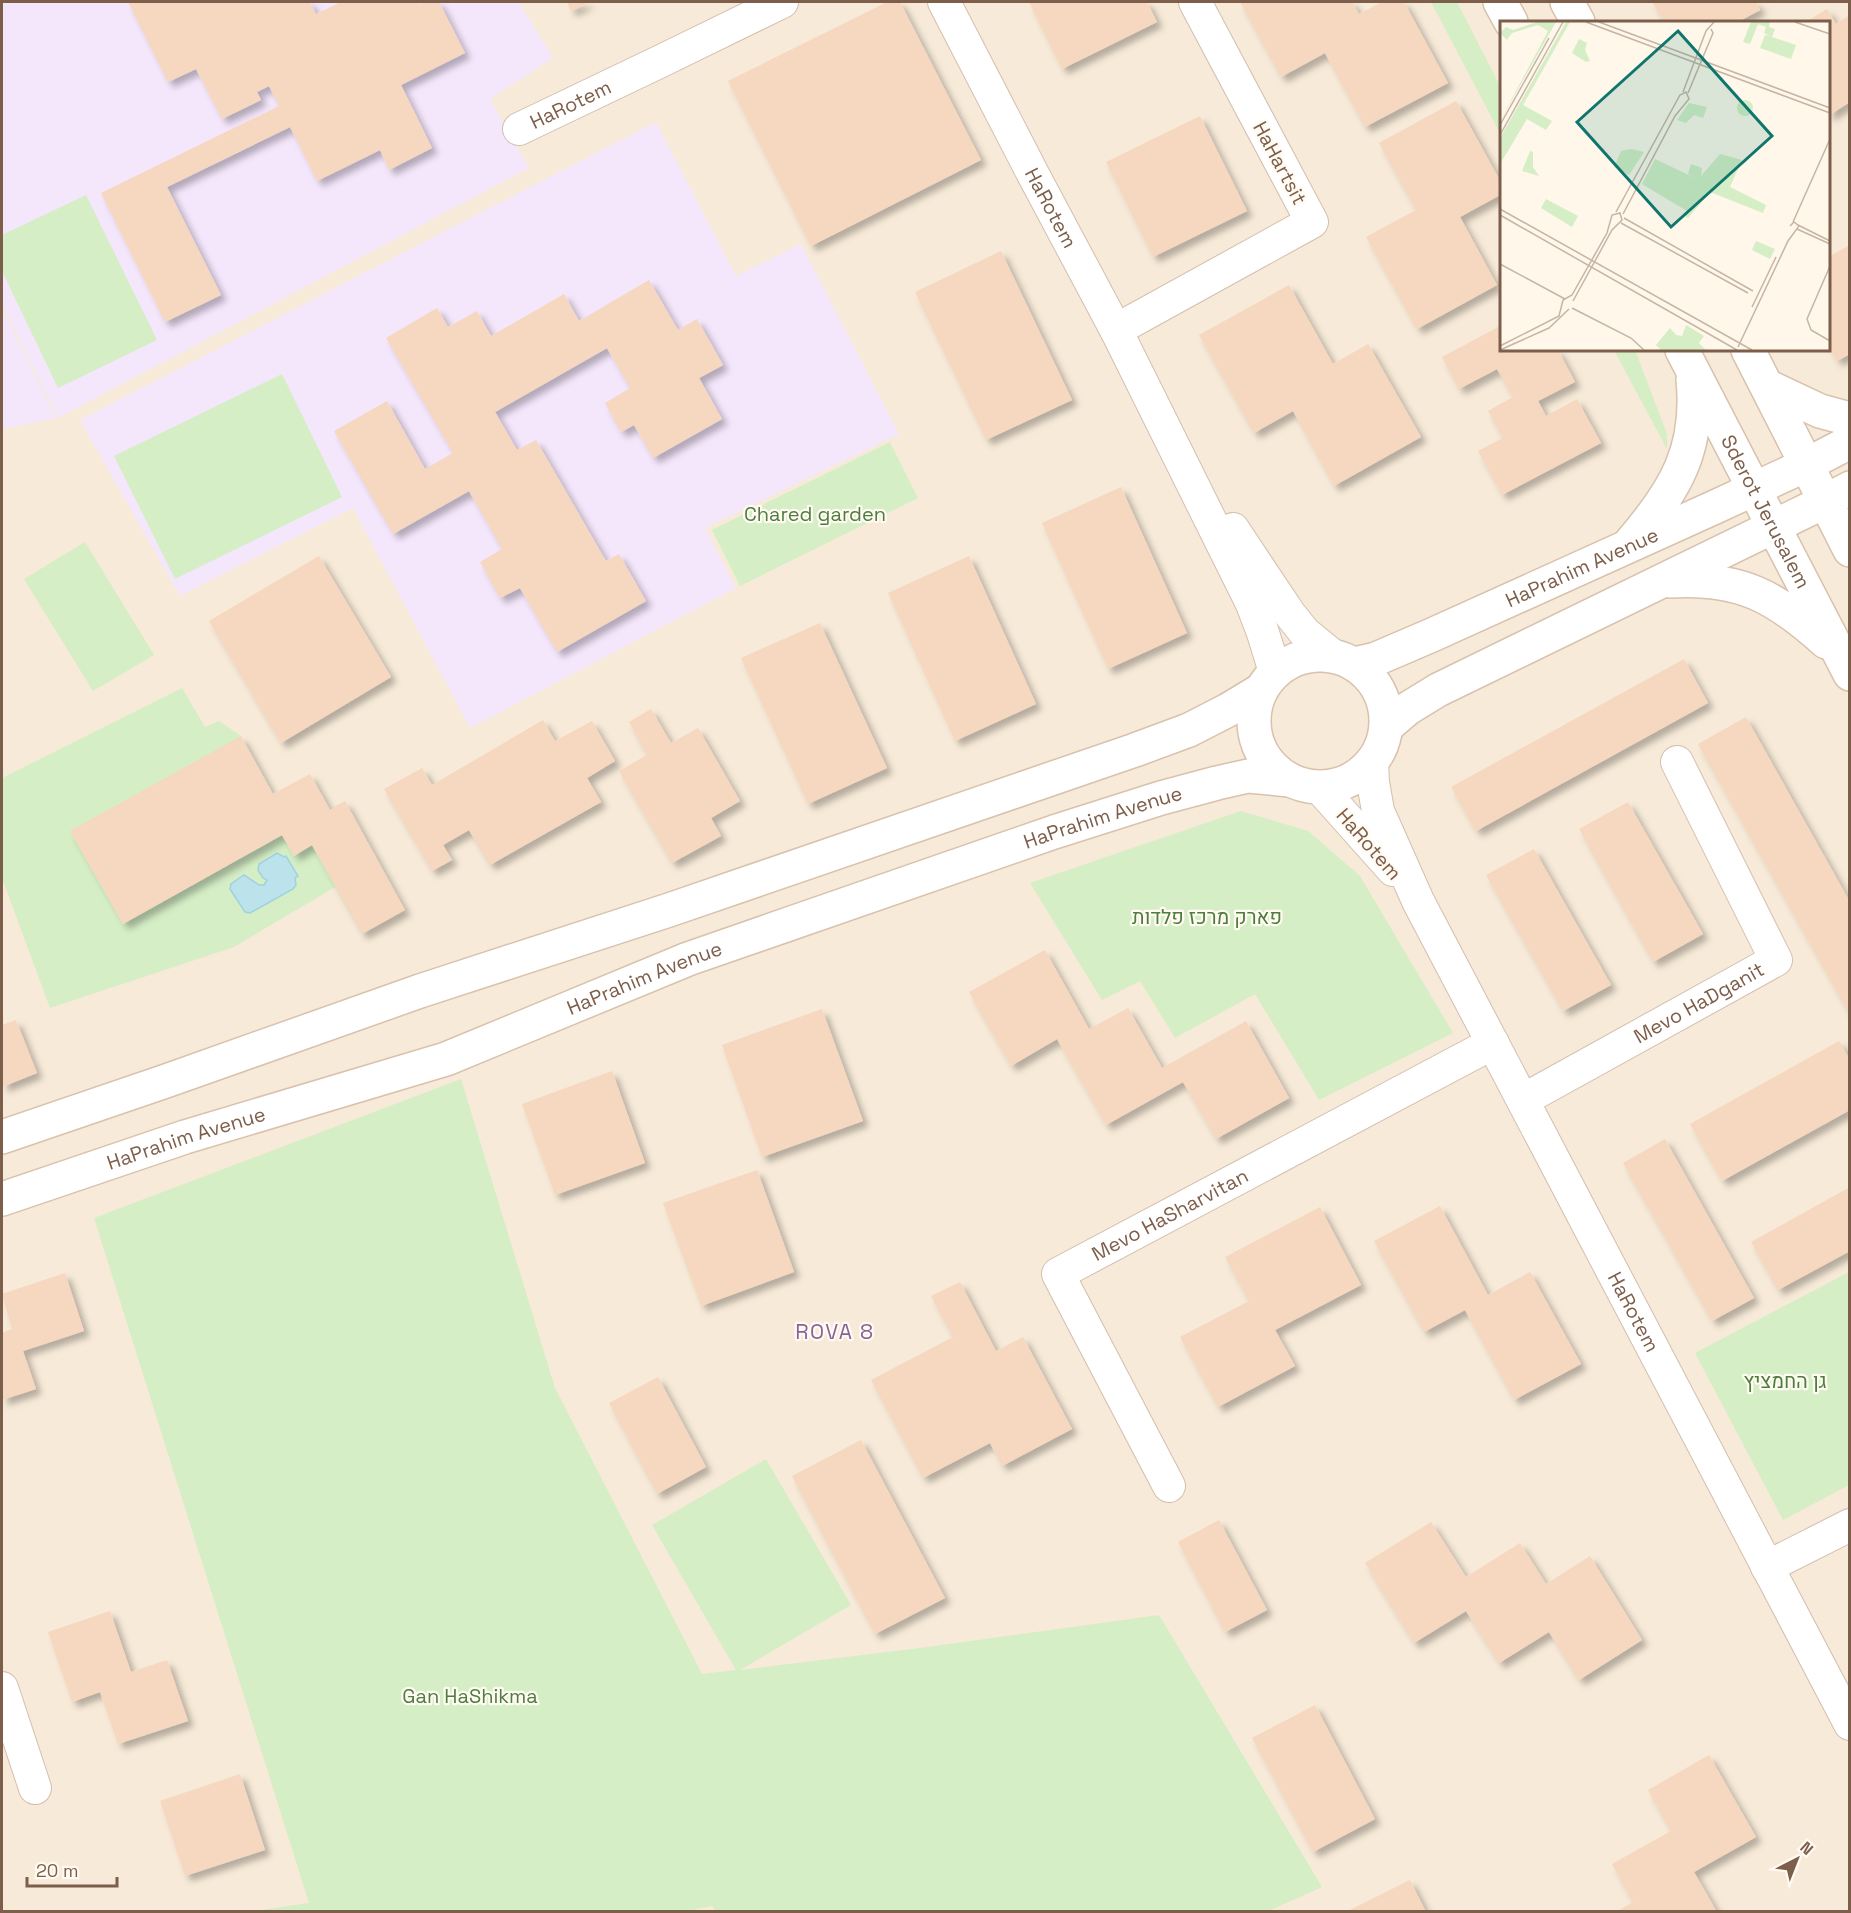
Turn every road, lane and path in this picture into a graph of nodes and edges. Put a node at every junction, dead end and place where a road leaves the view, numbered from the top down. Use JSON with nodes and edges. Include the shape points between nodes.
{"nodes":[{"id":1,"x":782,"y":2,"type":"edge"},
{"id":2,"x":944,"y":2,"type":"edge"},
{"id":3,"x":1195,"y":2,"type":"edge"},
{"id":4,"x":1500,"y":2,"type":"edge"},
{"id":5,"x":1567,"y":2,"type":"edge"},
{"id":6,"x":1510,"y":21,"type":"edge"},
{"id":7,"x":1577,"y":21,"type":"edge"},
{"id":8,"x":519,"y":129,"type":"dead end"},
{"id":9,"x":1116,"y":330,"type":"junction"},
{"id":10,"x":1749,"y":351,"type":"edge"},
{"id":11,"x":1687,"y":360,"type":"edge"},
{"id":12,"x":1767,"y":387,"type":"junction"},
{"id":13,"x":1157,"y":415,"type":"junction"},
{"id":14,"x":1850,"y":419,"type":"edge"},
{"id":15,"x":1850,"y":442,"type":"edge"},
{"id":16,"x":1806,"y":465,"type":"junction"},
{"id":17,"x":1754,"y":489,"type":"junction"},
{"id":18,"x":1837,"y":495,"type":"edge"},
{"id":19,"x":1772,"y":528,"type":"junction"},
{"id":20,"x":1626,"y":547,"type":"junction"},
{"id":21,"x":1850,"y":550,"type":"edge"},
{"id":22,"x":1663,"y":581,"type":"junction"},
{"id":23,"x":1343,"y":660,"type":"junction"},
{"id":24,"x":1844,"y":663,"type":"edge"},
{"id":25,"x":1268,"y":681,"type":"junction"},
{"id":26,"x":1386,"y":727,"type":"junction"},
{"id":27,"x":1372,"y":762,"type":"junction"},
{"id":28,"x":1677,"y":762,"type":"dead end"},
{"id":29,"x":1304,"y":784,"type":"junction"},
{"id":30,"x":1419,"y":901,"type":"junction"},
{"id":31,"x":1493,"y":1043,"type":"junction"},
{"id":32,"x":1523,"y":1101,"type":"junction"},
{"id":33,"x":2,"y":1137,"type":"edge"},
{"id":34,"x":2,"y":1199,"type":"edge"},
{"id":35,"x":1169,"y":1486,"type":"dead end"},
{"id":36,"x":1850,"y":1525,"type":"edge"},
{"id":37,"x":1767,"y":1567,"type":"junction"},
{"id":38,"x":2,"y":1688,"type":"edge"},
{"id":39,"x":1850,"y":1724,"type":"edge"},
{"id":40,"x":35,"y":1788,"type":"dead end"}],
"edges":[{"from":1,"to":8,"type":"street","name":"HaRotem"},
{"from":2,"to":9,"type":"street","name":"HaRotem"},
{"from":3,"to":9,"type":"street","name":"HaHartsit","via":[[1312,222]]},
{"from":4,"to":6,"type":"street"},
{"from":5,"to":7,"type":"street"},
{"from":9,"to":13,"type":"street","name":"HaRotem"},
{"from":10,"to":12,"type":"street"},
{"from":11,"to":17,"type":"street","name":"Sderot Jerusalem"},
{"from":11,"to":20,"type":"street","via":[[1696,404],[1693,433],[1682,468],[1660,506]]},
{"from":12,"to":14,"type":"street","via":[[1813,408]]},
{"from":12,"to":16,"type":"street"},
{"from":13,"to":23,"type":"street","name":"HaRotem","via":[[1289,613],[1305,633]]},
{"from":13,"to":25,"type":"street","name":"HaRotem","via":[[1252,604],[1263,633]]},
{"from":15,"to":16,"type":"street","name":"HaPrahim Avenue"},
{"from":16,"to":17,"type":"street","name":"HaPrahim Avenue"},
{"from":16,"to":18,"type":"street"},
{"from":17,"to":19,"type":"street","name":"Sderot Jerusalem"},
{"from":17,"to":20,"type":"street","name":"HaPrahim Avenue"},
{"from":18,"to":19,"type":"street"},
{"from":18,"to":21,"type":"street"},
{"from":19,"to":22,"type":"street"},
{"from":19,"to":24,"type":"street","name":"Sderot Jerusalem"},
{"from":20,"to":23,"type":"street","name":"HaPrahim Avenue","via":[[1376,659]]},
{"from":22,"to":24,"type":"street","via":[[1720,581],[1761,594],[1807,625]]},
{"from":22,"to":26,"type":"street","via":[[1438,690]]},
{"from":23,"to":25,"type":"street","via":[[1311,655],[1292,660]]},
{"from":23,"to":26,"type":"street","via":[[1368,675],[1379,691]]},
{"from":25,"to":29,"type":"street","via":[[1255,707],[1257,741],[1275,770]]},
{"from":25,"to":33,"type":"street","via":[[1228,710],[1135,750],[420,991]]},
{"from":26,"to":27,"type":"street"},
{"from":27,"to":29,"type":"street","via":[[1362,773],[1335,786]]},
{"from":27,"to":30,"type":"street","name":"HaRotem","via":[[1377,811]]},
{"from":28,"to":32,"type":"street","name":"Mevo HaDganit","via":[[1776,960]]},
{"from":29,"to":30,"type":"street","name":"HaRotem","via":[[1369,841]]},
{"from":29,"to":34,"type":"street","name":"HaPrahim Avenue","via":[[1248,776],[1054,832],[688,959],[446,1059],[185,1137]]},
{"from":30,"to":31,"type":"street","name":"HaRotem"},
{"from":31,"to":32,"type":"street","name":"HaRotem"},
{"from":31,"to":35,"type":"street","name":"Mevo HaSharvitan","via":[[1059,1274]]},
{"from":32,"to":37,"type":"street","name":"HaRotem"},
{"from":36,"to":37,"type":"street"},
{"from":37,"to":39,"type":"street","name":"HaRotem"},
{"from":38,"to":40,"type":"street"}]}
